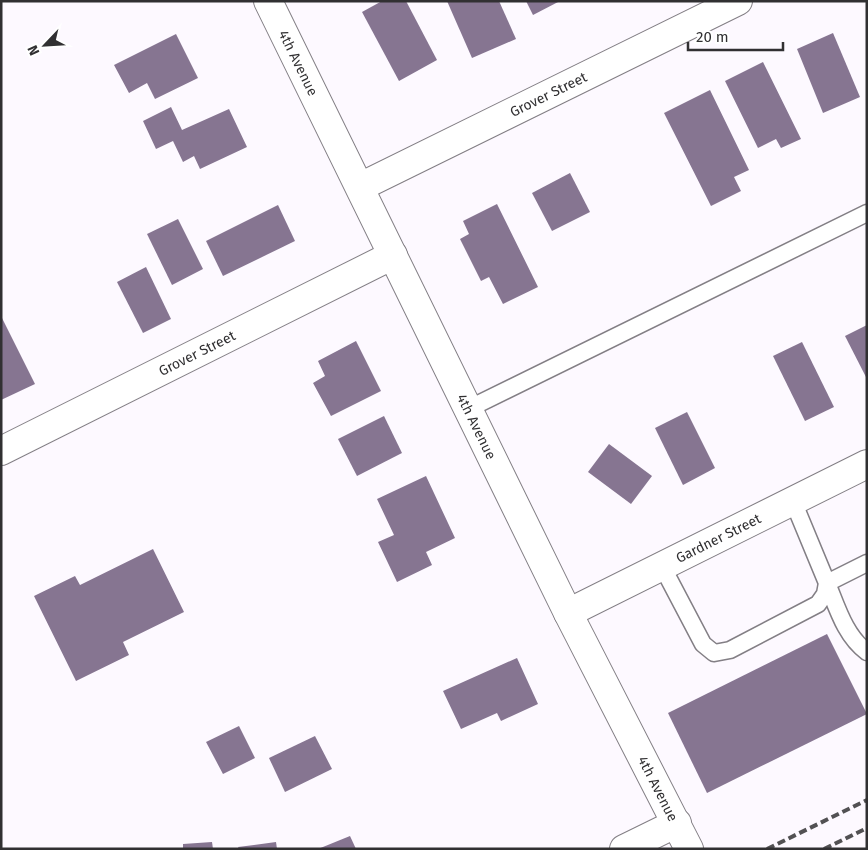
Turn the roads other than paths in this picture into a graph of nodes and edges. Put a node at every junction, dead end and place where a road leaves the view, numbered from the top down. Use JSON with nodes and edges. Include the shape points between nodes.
{"nodes":[{"id":1,"x":268,"y":1,"type":"edge"},
{"id":2,"x":738,"y":1,"type":"edge"},
{"id":3,"x":360,"y":187,"type":"junction"},
{"id":4,"x":867,"y":213,"type":"edge"},
{"id":5,"x":393,"y":256,"type":"junction"},
{"id":6,"x":468,"y":409,"type":"junction"},
{"id":7,"x":1,"y":451,"type":"edge"},
{"id":8,"x":867,"y":464,"type":"edge"},
{"id":9,"x":793,"y":501,"type":"junction"},
{"id":10,"x":867,"y":563,"type":"edge"},
{"id":11,"x":662,"y":566,"type":"junction"},
{"id":12,"x":827,"y":583,"type":"junction"},
{"id":13,"x":568,"y":613,"type":"junction"},
{"id":14,"x":867,"y":652,"type":"edge"},
{"id":15,"x":677,"y":823,"type":"junction"},
{"id":16,"x":624,"y":849,"type":"edge"},
{"id":17,"x":689,"y":849,"type":"edge"}],
"edges":[{"from":1,"to":3,"type":"street","name":"4th Avenue"},
{"from":2,"to":3,"type":"street","name":"Grover Street"},
{"from":3,"to":5,"type":"street","name":"4th Avenue"},
{"from":4,"to":6,"type":"lane"},
{"from":5,"to":6,"type":"street","name":"4th Avenue"},
{"from":5,"to":7,"type":"street","name":"Grover Street"},
{"from":6,"to":13,"type":"street","name":"4th Avenue"},
{"from":8,"to":9,"type":"street","name":"Gardner Street"},
{"from":9,"to":11,"type":"street","name":"Gardner Street"},
{"from":9,"to":12,"type":"lane"},
{"from":10,"to":12,"type":"lane"},
{"from":11,"to":12,"type":"lane","via":[[703,644],[714,653],[730,650],[818,604]]},
{"from":11,"to":13,"type":"street","name":"Gardner Street"},
{"from":12,"to":14,"type":"lane","via":[[845,626],[858,646]]},
{"from":13,"to":15,"type":"street","name":"4th Avenue"},
{"from":15,"to":16,"type":"street"},
{"from":15,"to":17,"type":"street","name":"4th Avenue"}]}
